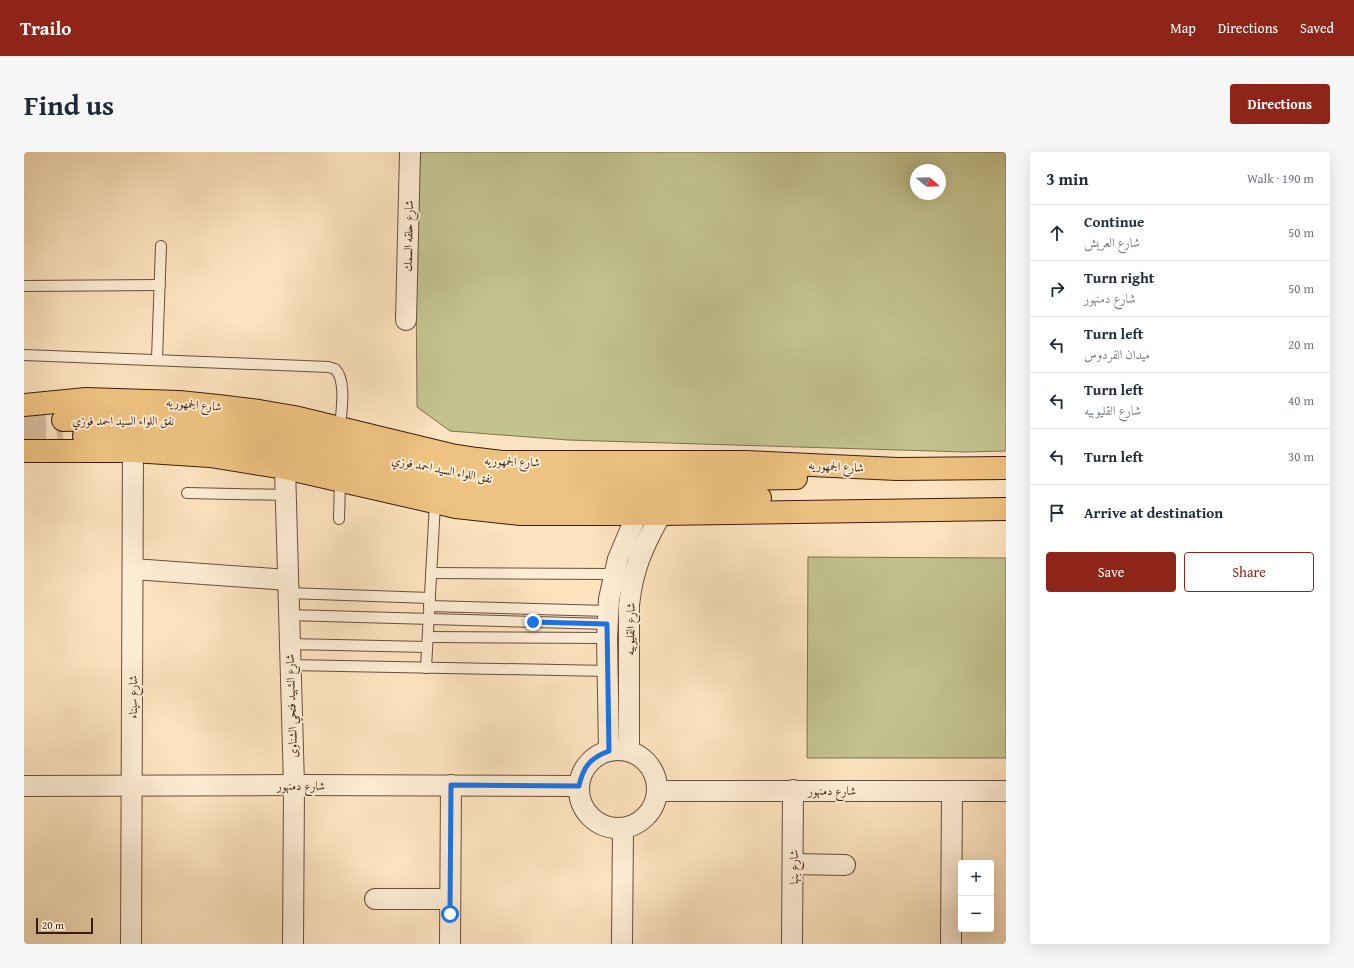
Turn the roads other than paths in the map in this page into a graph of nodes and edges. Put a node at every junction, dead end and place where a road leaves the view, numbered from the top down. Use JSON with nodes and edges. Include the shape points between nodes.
{"nodes":[{"id":1,"x":410,"y":152,"type":"edge"},
{"id":2,"x":161,"y":246,"type":"dead end"},
{"id":3,"x":160,"y":285,"type":"junction"},
{"id":4,"x":24,"y":286,"type":"edge"},
{"id":5,"x":406,"y":320,"type":"dead end"},
{"id":6,"x":24,"y":355,"type":"edge"},
{"id":7,"x":157,"y":359,"type":"junction"},
{"id":8,"x":24,"y":405,"type":"edge"},
{"id":9,"x":340,"y":428,"type":"junction"},
{"id":10,"x":24,"y":451,"type":"edge"},
{"id":11,"x":133,"y":451,"type":"junction"},
{"id":12,"x":285,"y":468,"type":"junction"},
{"id":13,"x":1006,"y":468,"type":"edge"},
{"id":14,"x":896,"y":469,"type":"junction"},
{"id":15,"x":340,"y":481,"type":"junction"},
{"id":16,"x":187,"y":494,"type":"dead end"},
{"id":17,"x":286,"y":495,"type":"junction"},
{"id":18,"x":435,"y":503,"type":"junction"},
{"id":19,"x":1006,"y":509,"type":"edge"},
{"id":20,"x":850,"y":511,"type":"junction"},
{"id":21,"x":637,"y":514,"type":"junction"},
{"id":22,"x":661,"y":514,"type":"junction"},
{"id":23,"x":338,"y":519,"type":"dead end"},
{"id":24,"x":133,"y":569,"type":"junction"},
{"id":25,"x":431,"y":573,"type":"junction"},
{"id":26,"x":614,"y":574,"type":"junction"},
{"id":27,"x":288,"y":586,"type":"junction"},
{"id":28,"x":429,"y":602,"type":"junction"},
{"id":29,"x":289,"y":615,"type":"junction"},
{"id":30,"x":429,"y":619,"type":"junction"},
{"id":31,"x":607,"y":624,"type":"junction"},
{"id":32,"x":427,"y":642,"type":"junction"},
{"id":33,"x":290,"y":644,"type":"junction"},
{"id":34,"x":290,"y":665,"type":"junction"},
{"id":35,"x":426,"y":668,"type":"junction"},
{"id":36,"x":608,"y":671,"type":"junction"},
{"id":37,"x":609,"y":751,"type":"junction"},
{"id":38,"x":629,"y":751,"type":"junction"},
{"id":39,"x":294,"y":784,"type":"junction"},
{"id":40,"x":451,"y":785,"type":"junction"},
{"id":41,"x":24,"y":786,"type":"edge"},
{"id":42,"x":132,"y":786,"type":"junction"},
{"id":43,"x":579,"y":786,"type":"junction"},
{"id":44,"x":793,"y":790,"type":"junction"},
{"id":45,"x":658,"y":791,"type":"junction"},
{"id":46,"x":952,"y":791,"type":"junction"},
{"id":47,"x":1006,"y":791,"type":"edge"},
{"id":48,"x":623,"y":829,"type":"junction"},
{"id":49,"x":793,"y":864,"type":"junction"},
{"id":50,"x":845,"y":865,"type":"dead end"},
{"id":51,"x":450,"y":899,"type":"junction"},
{"id":52,"x":375,"y":900,"type":"dead end"},
{"id":53,"x":131,"y":944,"type":"edge"},
{"id":54,"x":293,"y":944,"type":"edge"},
{"id":55,"x":450,"y":944,"type":"edge"},
{"id":56,"x":622,"y":944,"type":"edge"},
{"id":57,"x":792,"y":944,"type":"edge"},
{"id":58,"x":951,"y":944,"type":"edge"}],
"edges":[{"from":1,"to":5,"type":"street","name":"شارع حلقه السمك"},
{"from":2,"to":3,"type":"lane"},
{"from":3,"to":4,"type":"lane"},
{"from":3,"to":7,"type":"lane"},
{"from":6,"to":7,"type":"lane"},
{"from":7,"to":9,"type":"lane","via":[[335,369],[342,384]]},
{"from":8,"to":9,"type":"highway","name":"شارع الجمهوريه","via":[[86,399],[179,402],[259,411]]},
{"from":9,"to":14,"type":"highway","name":"شارع الجمهوريه","via":[[451,455],[502,462],[745,462]]},
{"from":10,"to":11,"type":"highway"},
{"from":11,"to":12,"type":"highway","via":[[210,456]]},
{"from":11,"to":24,"type":"street","name":"شارع سيناء"},
{"from":12,"to":15,"type":"highway"},
{"from":12,"to":17,"type":"street","name":"شارع الشهيد فتحي الشناوى"},
{"from":13,"to":14,"type":"highway","name":"شارع الجمهوريه"},
{"from":14,"to":20,"type":"highway","name":"نفق اللواء السيد احمد فوزي","via":[[844,477],[500,480],[477,478],[291,436],[215,424],[135,418],[63,428],[228,442],[288,452],[447,488],[493,495],[793,498],[817,501]]},
{"from":15,"to":18,"type":"highway"},
{"from":15,"to":23,"type":"lane"},
{"from":16,"to":17,"type":"lane"},
{"from":17,"to":27,"type":"street","name":"شارع الشهيد فتحي الشناوى"},
{"from":18,"to":21,"type":"highway","via":[[521,514]]},
{"from":18,"to":25,"type":"lane"},
{"from":19,"to":20,"type":"highway"},
{"from":20,"to":22,"type":"highway"},
{"from":21,"to":22,"type":"highway"},
{"from":21,"to":26,"type":"street","name":"شارع القليوبيه"},
{"from":22,"to":38,"type":"street","name":"شارع القليوبيه","via":[[642,551],[631,586]]},
{"from":24,"to":27,"type":"street"},
{"from":24,"to":42,"type":"street","name":"شارع سيناء"},
{"from":25,"to":26,"type":"lane"},
{"from":25,"to":28,"type":"lane"},
{"from":26,"to":31,"type":"street","name":"شارع القليوبيه"},
{"from":27,"to":28,"type":"lane"},
{"from":27,"to":29,"type":"street","name":"شارع الشهيد فتحي الشناوى"},
{"from":28,"to":30,"type":"lane"},
{"from":28,"to":31,"type":"lane"},
{"from":29,"to":30,"type":"lane"},
{"from":29,"to":33,"type":"street","name":"شارع الشهيد فتحي الشناوى"},
{"from":30,"to":31,"type":"lane"},
{"from":30,"to":32,"type":"lane"},
{"from":31,"to":32,"type":"lane"},
{"from":31,"to":36,"type":"street","name":"شارع القليوبيه"},
{"from":32,"to":33,"type":"lane"},
{"from":32,"to":35,"type":"lane"},
{"from":33,"to":34,"type":"street","name":"شارع الشهيد فتحي الشناوى"},
{"from":34,"to":35,"type":"lane"},
{"from":34,"to":39,"type":"street","name":"شارع الشهيد فتحي الشناوى"},
{"from":35,"to":36,"type":"lane"},
{"from":36,"to":37,"type":"street","name":"شارع القليوبيه"},
{"from":37,"to":38,"type":"street"},
{"from":37,"to":43,"type":"street","via":[[600,754],[585,768]]},
{"from":38,"to":45,"type":"street","via":[[639,755],[653,770]]},
{"from":39,"to":40,"type":"street","name":"شارع دمنهور"},
{"from":39,"to":42,"type":"street","name":"شارع دمنهور"},
{"from":39,"to":54,"type":"street","name":"شارع الشهيد فتحي الشناوى"},
{"from":40,"to":43,"type":"street","name":"شارع دمنهور"},
{"from":40,"to":51,"type":"street"},
{"from":41,"to":42,"type":"street","name":"شارع دمنهور"},
{"from":42,"to":53,"type":"street","name":"شارع سيناء"},
{"from":43,"to":48,"type":"street","via":[[582,806],[591,818],[604,826]]},
{"from":44,"to":45,"type":"street","name":"شارع دمنهور"},
{"from":44,"to":46,"type":"street","name":"شارع دمنهور"},
{"from":44,"to":49,"type":"street","name":"شارع بنها"},
{"from":45,"to":48,"type":"street","via":[[651,812],[634,826]]},
{"from":46,"to":47,"type":"street","name":"شارع دمنهور"},
{"from":46,"to":58,"type":"street"},
{"from":48,"to":56,"type":"street"},
{"from":49,"to":50,"type":"street"},
{"from":49,"to":57,"type":"street","name":"شارع بنها"},
{"from":51,"to":52,"type":"street"},
{"from":51,"to":55,"type":"street"}]}
